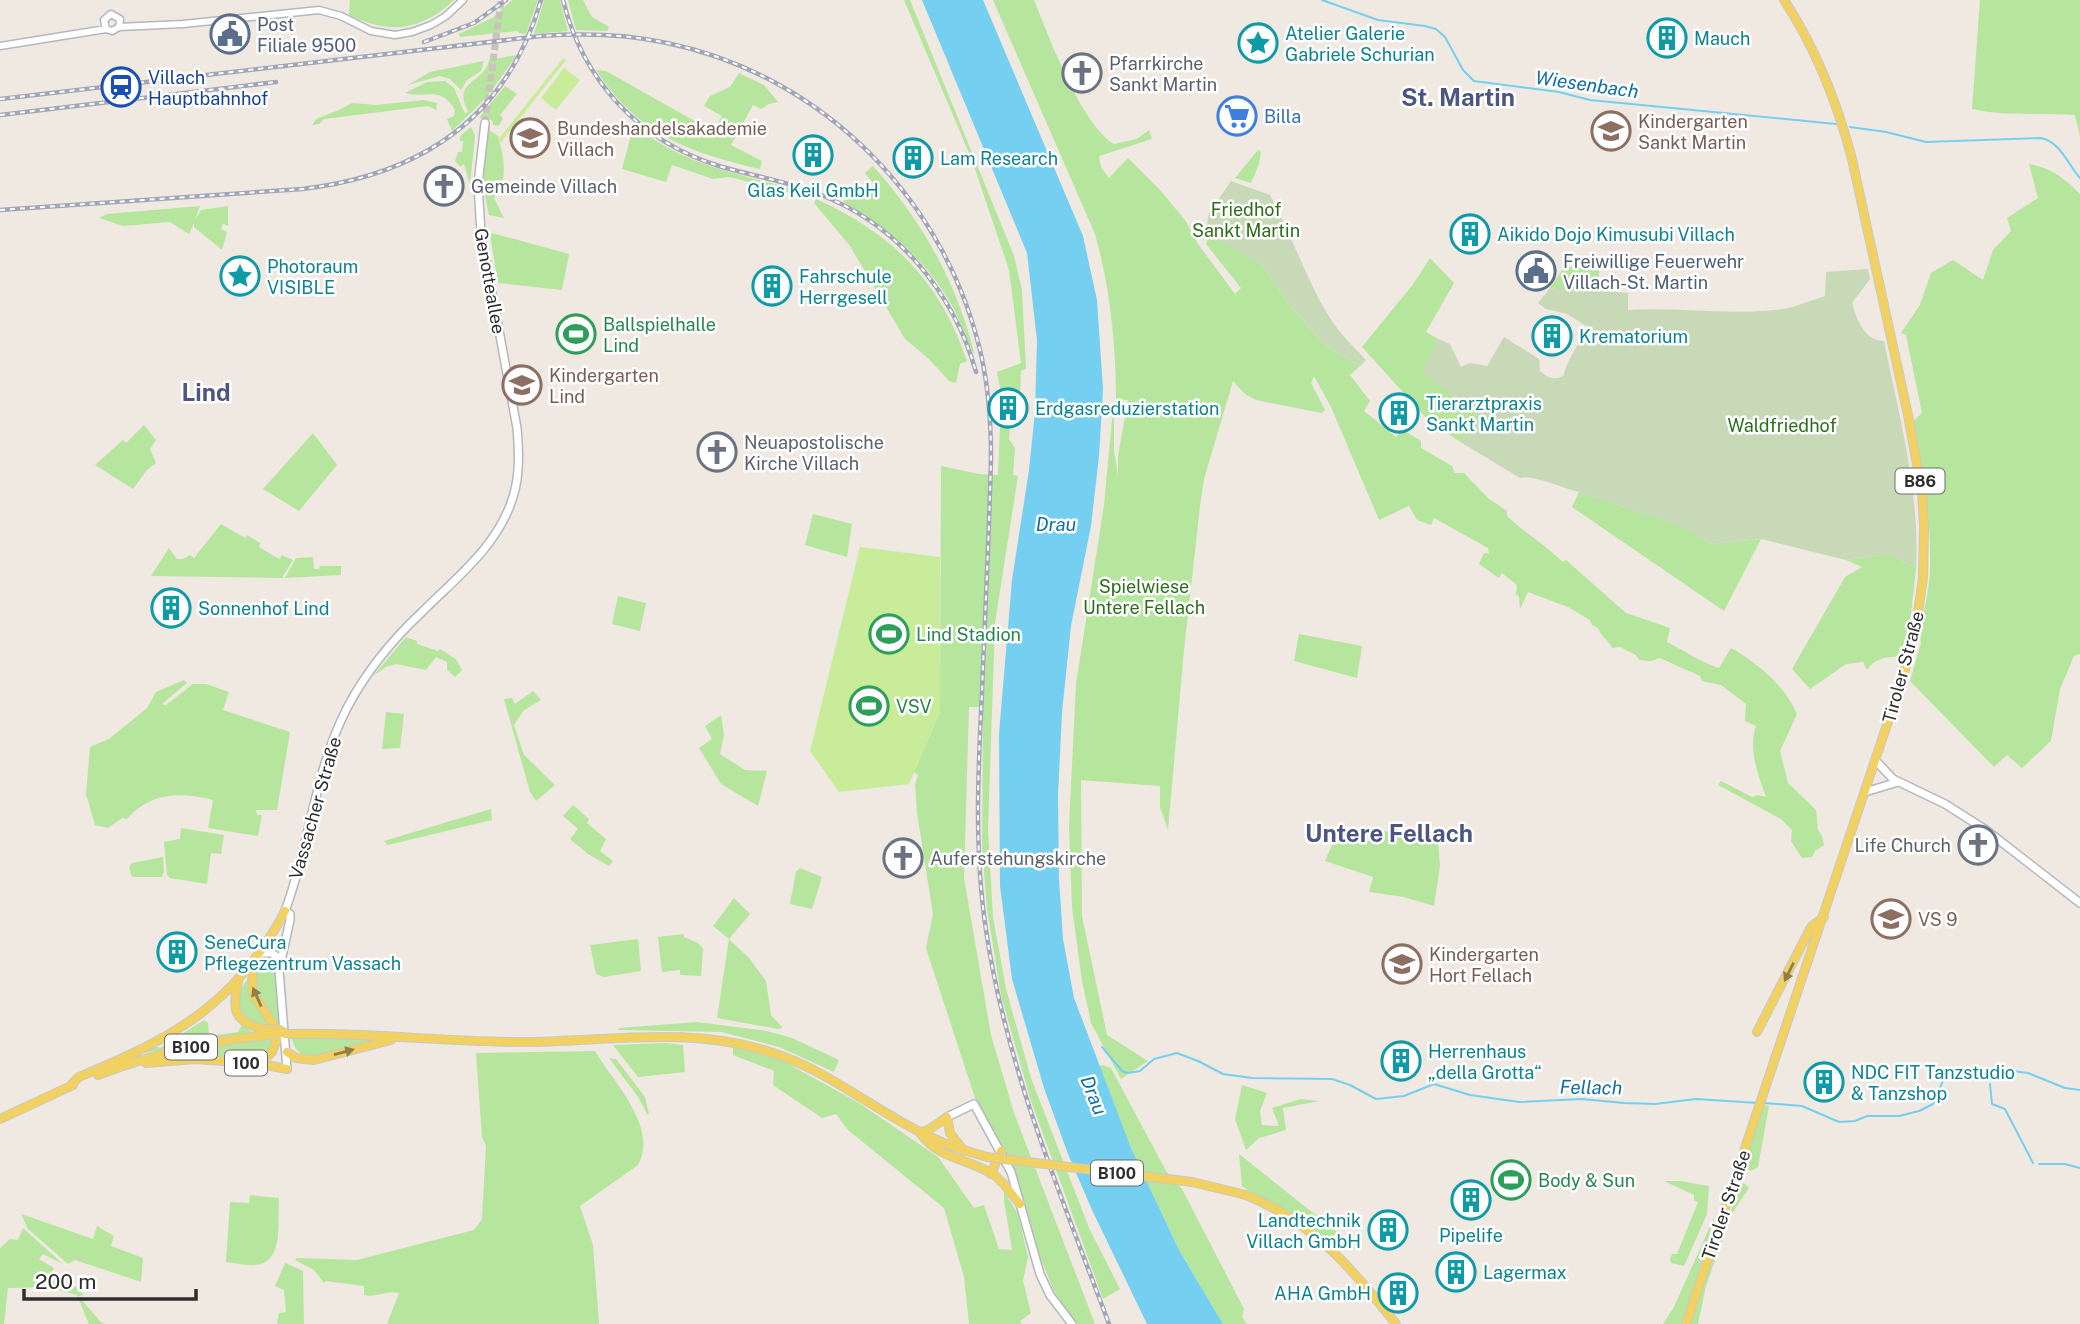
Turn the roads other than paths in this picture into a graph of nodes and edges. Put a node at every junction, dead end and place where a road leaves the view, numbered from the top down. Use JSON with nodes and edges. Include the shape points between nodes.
{"nodes":[{"id":1,"x":463,"y":0,"type":"edge"},
{"id":2,"x":1784,"y":0,"type":"edge"},
{"id":3,"x":119,"y":27,"type":"junction"},
{"id":4,"x":106,"y":29,"type":"junction"},
{"id":5,"x":0,"y":46,"type":"edge"},
{"id":6,"x":485,"y":124,"type":"tunnel mouth"},
{"id":7,"x":518,"y":437,"type":"joint"},
{"id":8,"x":1876,"y":761,"type":"junction"},
{"id":9,"x":1898,"y":782,"type":"junction"},
{"id":10,"x":1865,"y":792,"type":"junction"},
{"id":11,"x":2080,"y":903,"type":"edge"},
{"id":12,"x":285,"y":911,"type":"junction"},
{"id":13,"x":1824,"y":917,"type":"junction"},
{"id":14,"x":261,"y":953,"type":"junction"},
{"id":15,"x":280,"y":959,"type":"junction"},
{"id":16,"x":252,"y":964,"type":"junction"},
{"id":17,"x":238,"y":981,"type":"junction"},
{"id":18,"x":1758,"y":1032,"type":"dead end"},
{"id":19,"x":262,"y":1033,"type":"junction"},
{"id":20,"x":287,"y":1034,"type":"joint"},
{"id":21,"x":402,"y":1038,"type":"junction"},
{"id":22,"x":286,"y":1052,"type":"junction"},
{"id":23,"x":255,"y":1063,"type":"junction"},
{"id":24,"x":122,"y":1066,"type":"junction"},
{"id":25,"x":287,"y":1069,"type":"joint"},
{"id":26,"x":71,"y":1086,"type":"junction"},
{"id":27,"x":947,"y":1117,"type":"junction"},
{"id":28,"x":0,"y":1119,"type":"edge"},
{"id":29,"x":920,"y":1133,"type":"junction"},
{"id":30,"x":964,"y":1150,"type":"junction"},
{"id":31,"x":1001,"y":1151,"type":"junction"},
{"id":32,"x":991,"y":1174,"type":"junction"},
{"id":33,"x":1020,"y":1204,"type":"junction"},
{"id":34,"x":1072,"y":1324,"type":"edge"},
{"id":35,"x":1396,"y":1324,"type":"edge"},
{"id":36,"x":1686,"y":1324,"type":"edge"}],
"edges":[{"from":1,"to":3,"type":"street","via":[[431,25],[395,35],[371,31],[319,10]]},
{"from":2,"to":8,"type":"main road","name":"Tiroler Straße","number":"B86","via":[[1820,63],[1842,122],[1922,492],[1924,559],[1919,607]]},
{"from":3,"to":4,"type":"street"},
{"from":3,"to":4,"type":"street","via":[[120,19],[111,14],[104,20]]},
{"from":4,"to":5,"type":"street"},
{"from":6,"to":7,"type":"main road","name":"Genotteallee","via":[[478,184],[481,233]]},
{"from":7,"to":12,"type":"main road","name":"Vassacher Straße","via":[[516,484],[500,527],[469,567],[392,643],[347,708],[322,770]]},
{"from":8,"to":9,"type":"main road"},
{"from":8,"to":10,"type":"main road","name":"Tiroler Straße","number":"B86"},
{"from":9,"to":10,"type":"main road"},
{"from":9,"to":11,"type":"main road","via":[[1968,818]]},
{"from":10,"to":13,"type":"main road","name":"Tiroler Straße","number":"B86"},
{"from":12,"to":14,"type":"main road"},
{"from":12,"to":15,"type":"main road","name":"Vassacher Straße","via":[[290,920]]},
{"from":13,"to":18,"type":"main road","one_way":true,"via":[[1811,927]]},
{"from":13,"to":36,"type":"main road","name":"Tiroler Straße","number":"B86"},
{"from":14,"to":15,"type":"main road"},
{"from":14,"to":16,"type":"main road"},
{"from":15,"to":22,"type":"main road","name":"Vassacher Straße"},
{"from":16,"to":17,"type":"main road"},
{"from":23,"to":16,"type":"main road","number":"100","one_way":true,"via":[[272,1052],[276,1039],[273,1024],[253,994]]},
{"from":17,"to":19,"type":"main road","number":"100","via":[[235,1011]]},
{"from":17,"to":26,"type":"main road","via":[[182,1029],[79,1077]]},
{"from":19,"to":20,"type":"main road","number":"100","bridge":true,"via":[[278,1030]]},
{"from":19,"to":24,"type":"main road","number":"B100"},
{"from":20,"to":21,"type":"main road","number":"B100"},
{"from":22,"to":21,"type":"main road","number":"100","one_way":true,"via":[[313,1060]]},
{"from":21,"to":29,"type":"main road","number":"B100","via":[[522,1042],[646,1035],[737,1042],[816,1070]]},
{"from":22,"to":25,"type":"main road","name":"Vassacher Straße"},
{"from":23,"to":24,"type":"main road","number":"100","via":[[195,1059]]},
{"from":23,"to":25,"type":"main road","number":"100"},
{"from":24,"to":26,"type":"main road","number":"B100"},
{"from":26,"to":28,"type":"main road","number":"B100"},
{"from":27,"to":29,"type":"main road"},
{"from":27,"to":30,"type":"main road","via":[[950,1133]]},
{"from":27,"to":31,"type":"main road","via":[[974,1104]]},
{"from":29,"to":30,"type":"main road","number":"B100"},
{"from":29,"to":32,"type":"main road","via":[[949,1156]]},
{"from":30,"to":35,"type":"main road","number":"B100","bridge":true,"via":[[987,1157],[1192,1182],[1245,1195],[1314,1233],[1354,1271]]},
{"from":31,"to":32,"type":"main road"},
{"from":31,"to":33,"type":"main road"},
{"from":32,"to":33,"type":"main road"},
{"from":33,"to":34,"type":"main road","via":[[1040,1275]]}]}
